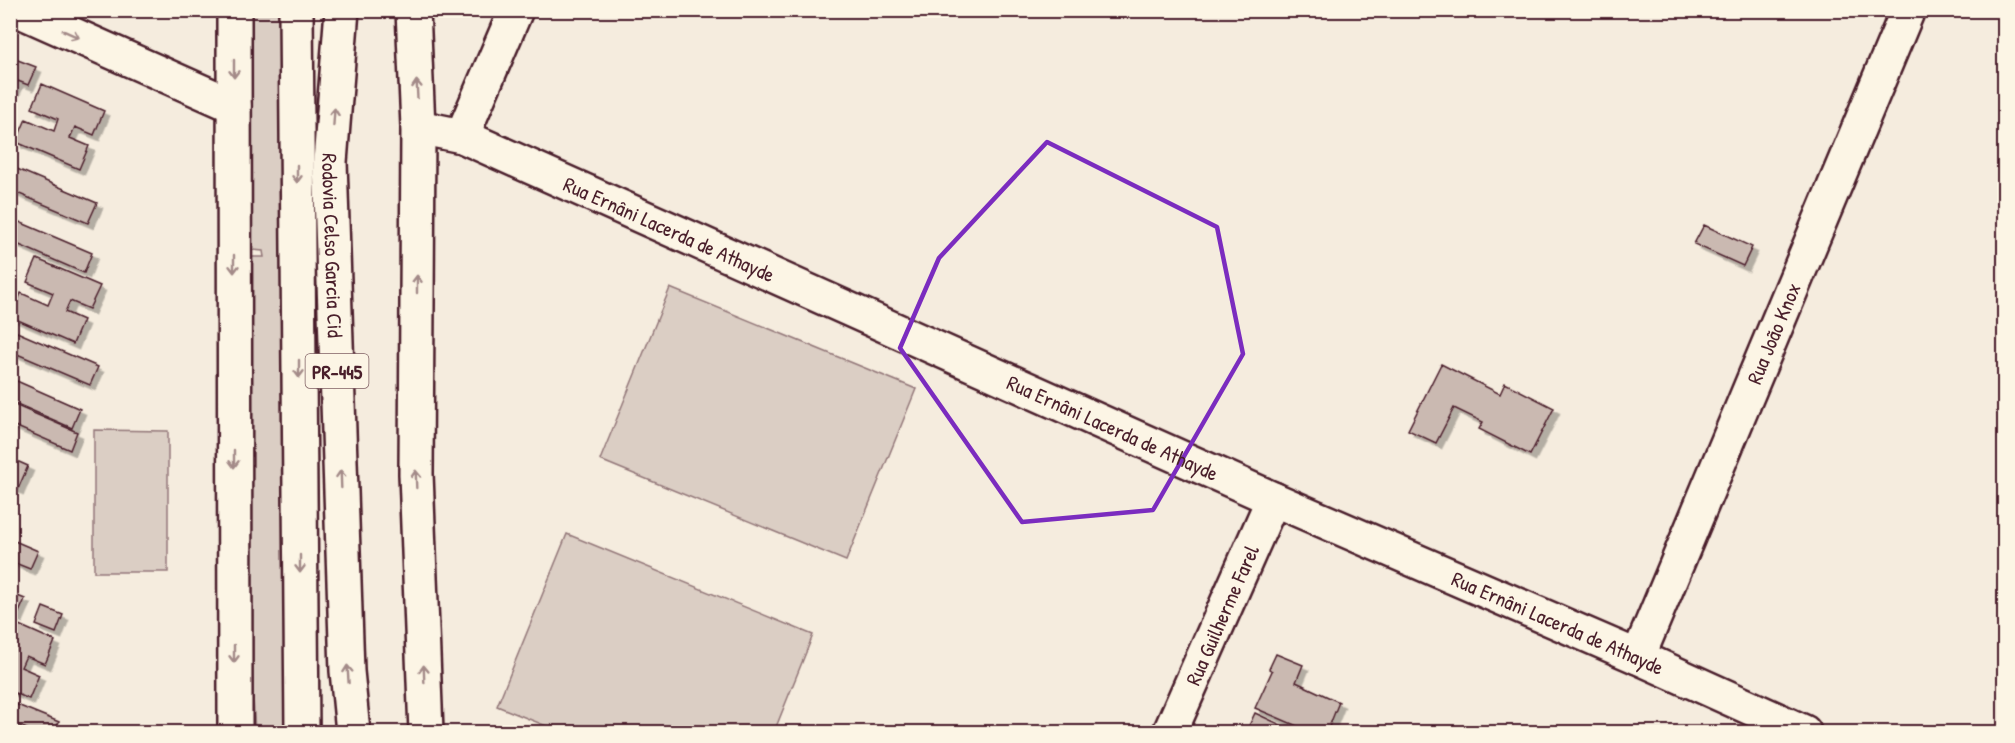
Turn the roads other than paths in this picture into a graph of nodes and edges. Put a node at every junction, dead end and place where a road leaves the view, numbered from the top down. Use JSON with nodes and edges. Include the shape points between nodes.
{"nodes":[{"id":1,"x":18,"y":10,"type":"edge"},
{"id":2,"x":234,"y":10,"type":"edge"},
{"id":3,"x":296,"y":10,"type":"edge"},
{"id":4,"x":342,"y":10,"type":"edge"},
{"id":5,"x":413,"y":10,"type":"edge"},
{"id":6,"x":516,"y":10,"type":"edge"},
{"id":7,"x":1908,"y":10,"type":"edge"},
{"id":8,"x":234,"y":106,"type":"junction"},
{"id":9,"x":418,"y":127,"type":"junction"},
{"id":10,"x":462,"y":136,"type":"junction"},
{"id":11,"x":1273,"y":499,"type":"junction"},
{"id":12,"x":1638,"y":657,"type":"junction"},
{"id":13,"x":230,"y":726,"type":"edge"},
{"id":14,"x":302,"y":732,"type":"edge"},
{"id":15,"x":353,"y":732,"type":"edge"},
{"id":16,"x":426,"y":732,"type":"edge"},
{"id":17,"x":1170,"y":732,"type":"edge"},
{"id":18,"x":1804,"y":732,"type":"edge"}],
"edges":[{"from":1,"to":8,"type":"main road","one_way":true},
{"from":2,"to":8,"type":"main road","one_way":true},
{"from":3,"to":14,"type":"main road","name":"Rodovia Celso Garcia Cid","number":"PR-445","one_way":true},
{"from":15,"to":4,"type":"main road","name":"Rodovia Celso Garcia Cid","number":"PR-445","one_way":true,"via":[[347,671],[330,162]]},
{"from":9,"to":5,"type":"main road","one_way":true},
{"from":6,"to":10,"type":"main road"},
{"from":7,"to":12,"type":"main road","name":"Rua João Knox"},
{"from":8,"to":13,"type":"main road","one_way":true},
{"from":9,"to":10,"type":"main road","name":"Rua Ernâni Lacerda de Athayde"},
{"from":16,"to":9,"type":"main road","one_way":true,"via":[[416,474]]},
{"from":10,"to":11,"type":"main road","name":"Rua Ernâni Lacerda de Athayde"},
{"from":11,"to":12,"type":"main road","name":"Rua Ernâni Lacerda de Athayde"},
{"from":11,"to":17,"type":"main road","name":"Rua Guilherme Farel"},
{"from":12,"to":18,"type":"main road","name":"Rua Ernâni Lacerda de Athayde"}]}
